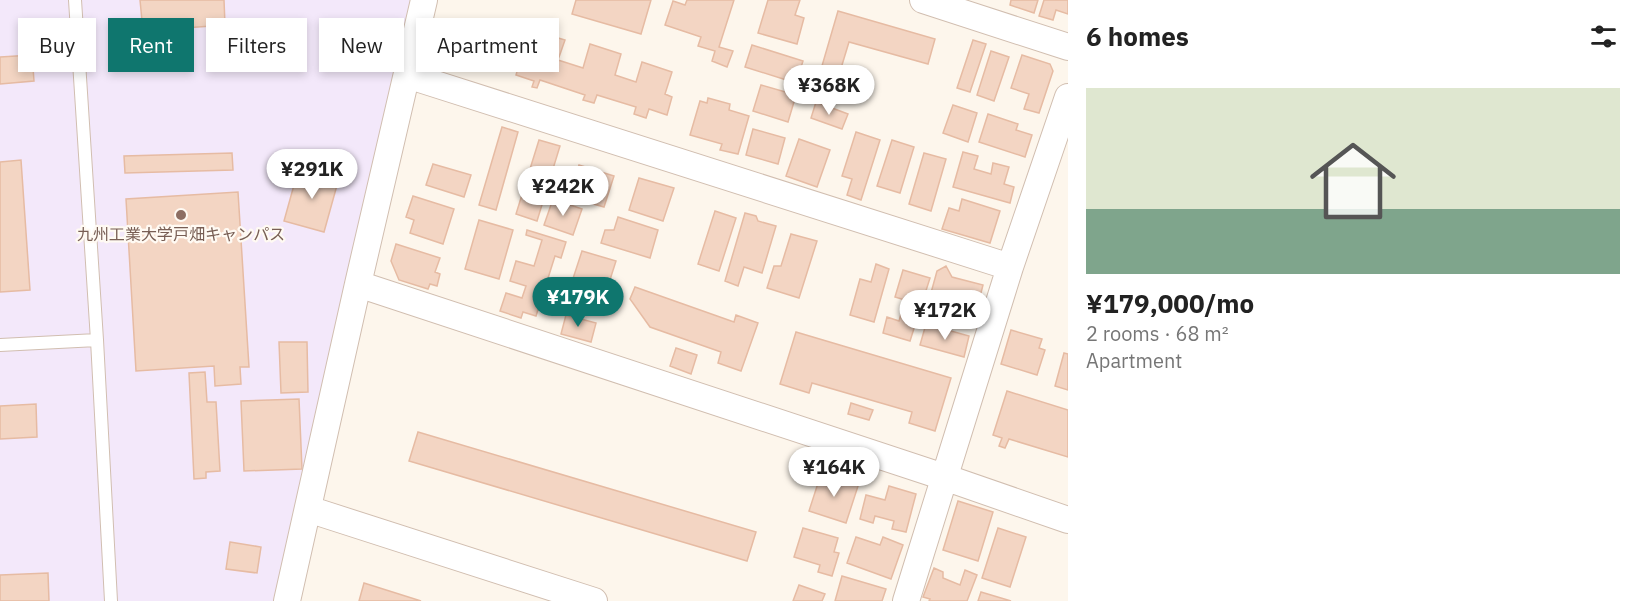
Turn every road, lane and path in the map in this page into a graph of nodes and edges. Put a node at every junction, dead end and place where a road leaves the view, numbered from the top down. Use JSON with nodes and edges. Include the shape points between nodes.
{"nodes":[{"id":1,"x":75,"y":0,"type":"edge"},
{"id":2,"x":424,"y":0,"type":"edge"},
{"id":3,"x":923,"y":0,"type":"edge"},
{"id":4,"x":1068,"y":47,"type":"edge"},
{"id":5,"x":407,"y":75,"type":"junction"},
{"id":6,"x":1068,"y":97,"type":"edge"},
{"id":7,"x":1010,"y":267,"type":"junction"},
{"id":8,"x":358,"y":284,"type":"junction"},
{"id":9,"x":97,"y":340,"type":"junction"},
{"id":10,"x":0,"y":345,"type":"edge"},
{"id":11,"x":944,"y":477,"type":"junction"},
{"id":12,"x":308,"y":509,"type":"junction"},
{"id":13,"x":1068,"y":519,"type":"edge"},
{"id":14,"x":111,"y":601,"type":"edge"},
{"id":15,"x":287,"y":601,"type":"edge"},
{"id":16,"x":594,"y":601,"type":"edge"},
{"id":17,"x":906,"y":601,"type":"edge"}],
"edges":[{"from":1,"to":9,"type":"lane"},
{"from":2,"to":5,"type":"street"},
{"from":3,"to":4,"type":"street"},
{"from":5,"to":7,"type":"street"},
{"from":5,"to":8,"type":"street"},
{"from":6,"to":7,"type":"street"},
{"from":7,"to":11,"type":"street"},
{"from":8,"to":11,"type":"street"},
{"from":8,"to":12,"type":"street"},
{"from":9,"to":10,"type":"lane"},
{"from":9,"to":14,"type":"lane"},
{"from":11,"to":13,"type":"street"},
{"from":11,"to":17,"type":"street"},
{"from":12,"to":15,"type":"street"},
{"from":12,"to":16,"type":"street"}]}
